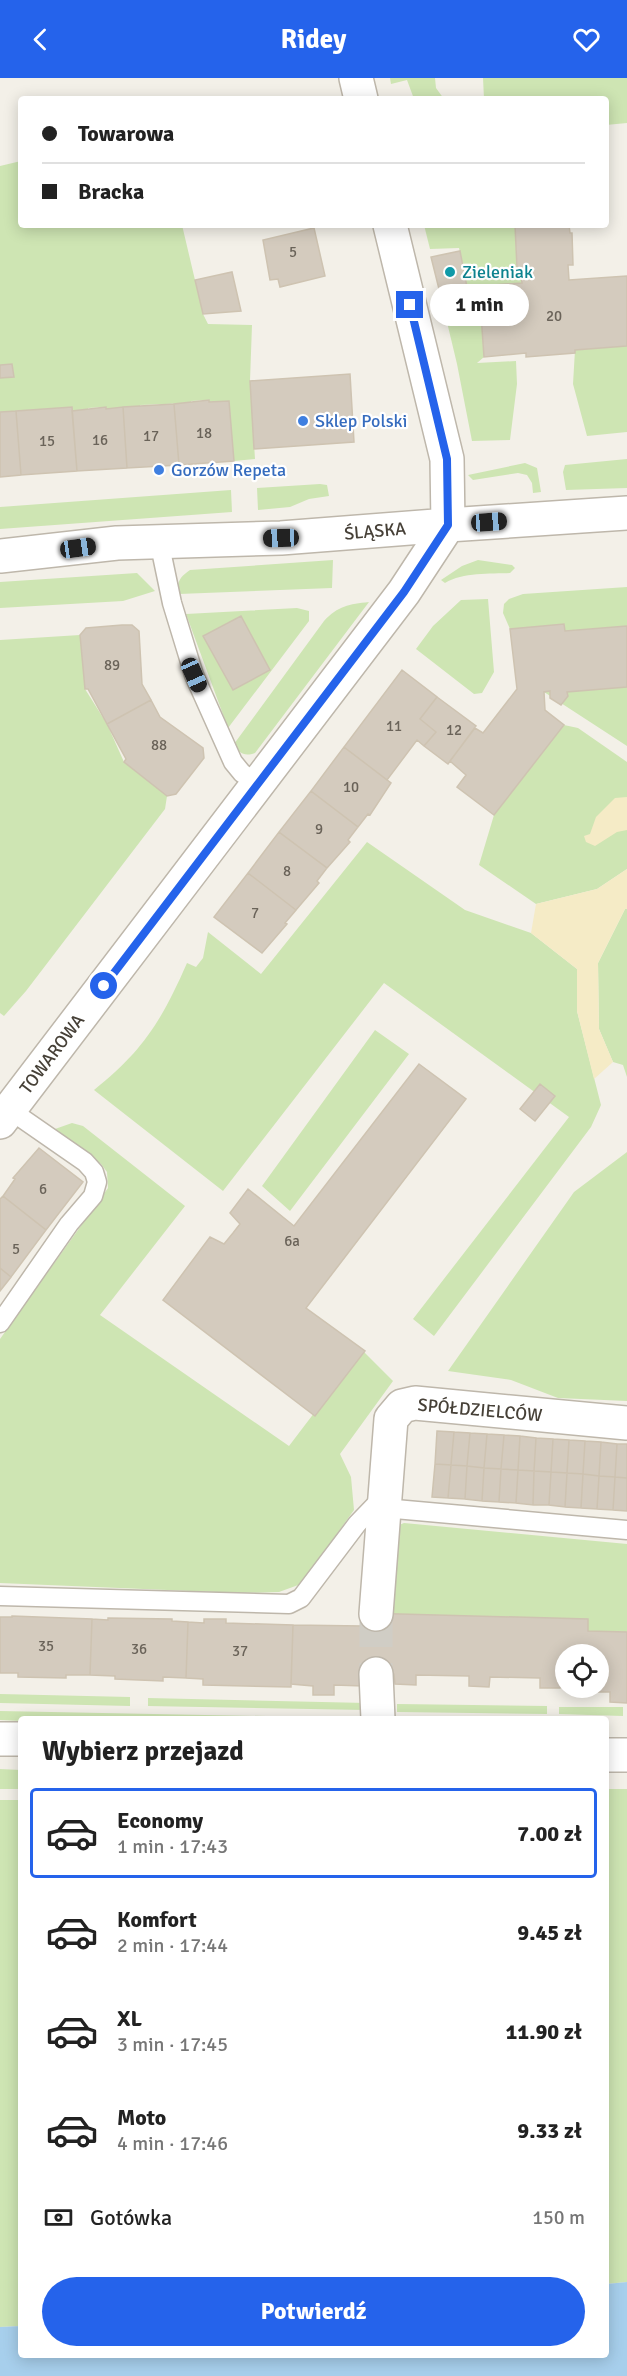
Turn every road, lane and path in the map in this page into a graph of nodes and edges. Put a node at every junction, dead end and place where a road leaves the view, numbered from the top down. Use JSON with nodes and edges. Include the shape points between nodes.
{"nodes":[{"id":1,"x":356,"y":78,"type":"edge"},
{"id":2,"x":360,"y":96,"type":"edge"},
{"id":3,"x":391,"y":228,"type":"edge"},
{"id":4,"x":627,"y":513,"type":"edge"},
{"id":5,"x":448,"y":525,"type":"junction"},
{"id":6,"x":159,"y":542,"type":"junction"},
{"id":7,"x":0,"y":556,"type":"edge"},
{"id":8,"x":258,"y":784,"type":"junction"},
{"id":9,"x":5,"y":1116,"type":"edge"},
{"id":10,"x":0,"y":1323,"type":"edge"},
{"id":11,"x":627,"y":1423,"type":"edge"},
{"id":12,"x":385,"y":1501,"type":"junction"},
{"id":13,"x":627,"y":1530,"type":"edge"},
{"id":14,"x":0,"y":1596,"type":"edge"},
{"id":15,"x":376,"y":1614,"type":"tunnel mouth"},
{"id":16,"x":376,"y":1674,"type":"tunnel mouth"},
{"id":17,"x":378,"y":1716,"type":"edge"},
{"id":18,"x":0,"y":1739,"type":"edge"},
{"id":19,"x":18,"y":1739,"type":"edge"},
{"id":20,"x":609,"y":1755,"type":"edge"},
{"id":21,"x":627,"y":1755,"type":"edge"}],
"edges":[{"from":1,"to":2,"type":"street"},
{"from":3,"to":5,"type":"street","via":[[447,459]]},
{"from":4,"to":5,"type":"street","name":"ŚLĄSKA"},
{"from":5,"to":6,"type":"street","name":"ŚLĄSKA","via":[[281,538]]},
{"from":5,"to":8,"type":"street","name":"TOWAROWA","via":[[404,592]]},
{"from":6,"to":7,"type":"street","name":"ŚLĄSKA"},
{"from":6,"to":8,"type":"lane","via":[[194,675],[233,762]]},
{"from":8,"to":9,"type":"street","name":"TOWAROWA"},
{"from":9,"to":10,"type":"lane","via":[[85,1162],[97,1182],[93,1196]]},
{"from":11,"to":12,"type":"street","name":"SPÓŁDZIELCÓW","via":[[415,1403],[402,1406],[391,1419]]},
{"from":12,"to":13,"type":"lane"},
{"from":12,"to":14,"type":"lane","via":[[357,1524],[301,1599],[289,1604]]},
{"from":12,"to":15,"type":"street","name":"SPÓŁDZIELCÓW"},
{"from":16,"to":17,"type":"street"},
{"from":18,"to":19,"type":"street"},
{"from":20,"to":21,"type":"street"}]}
